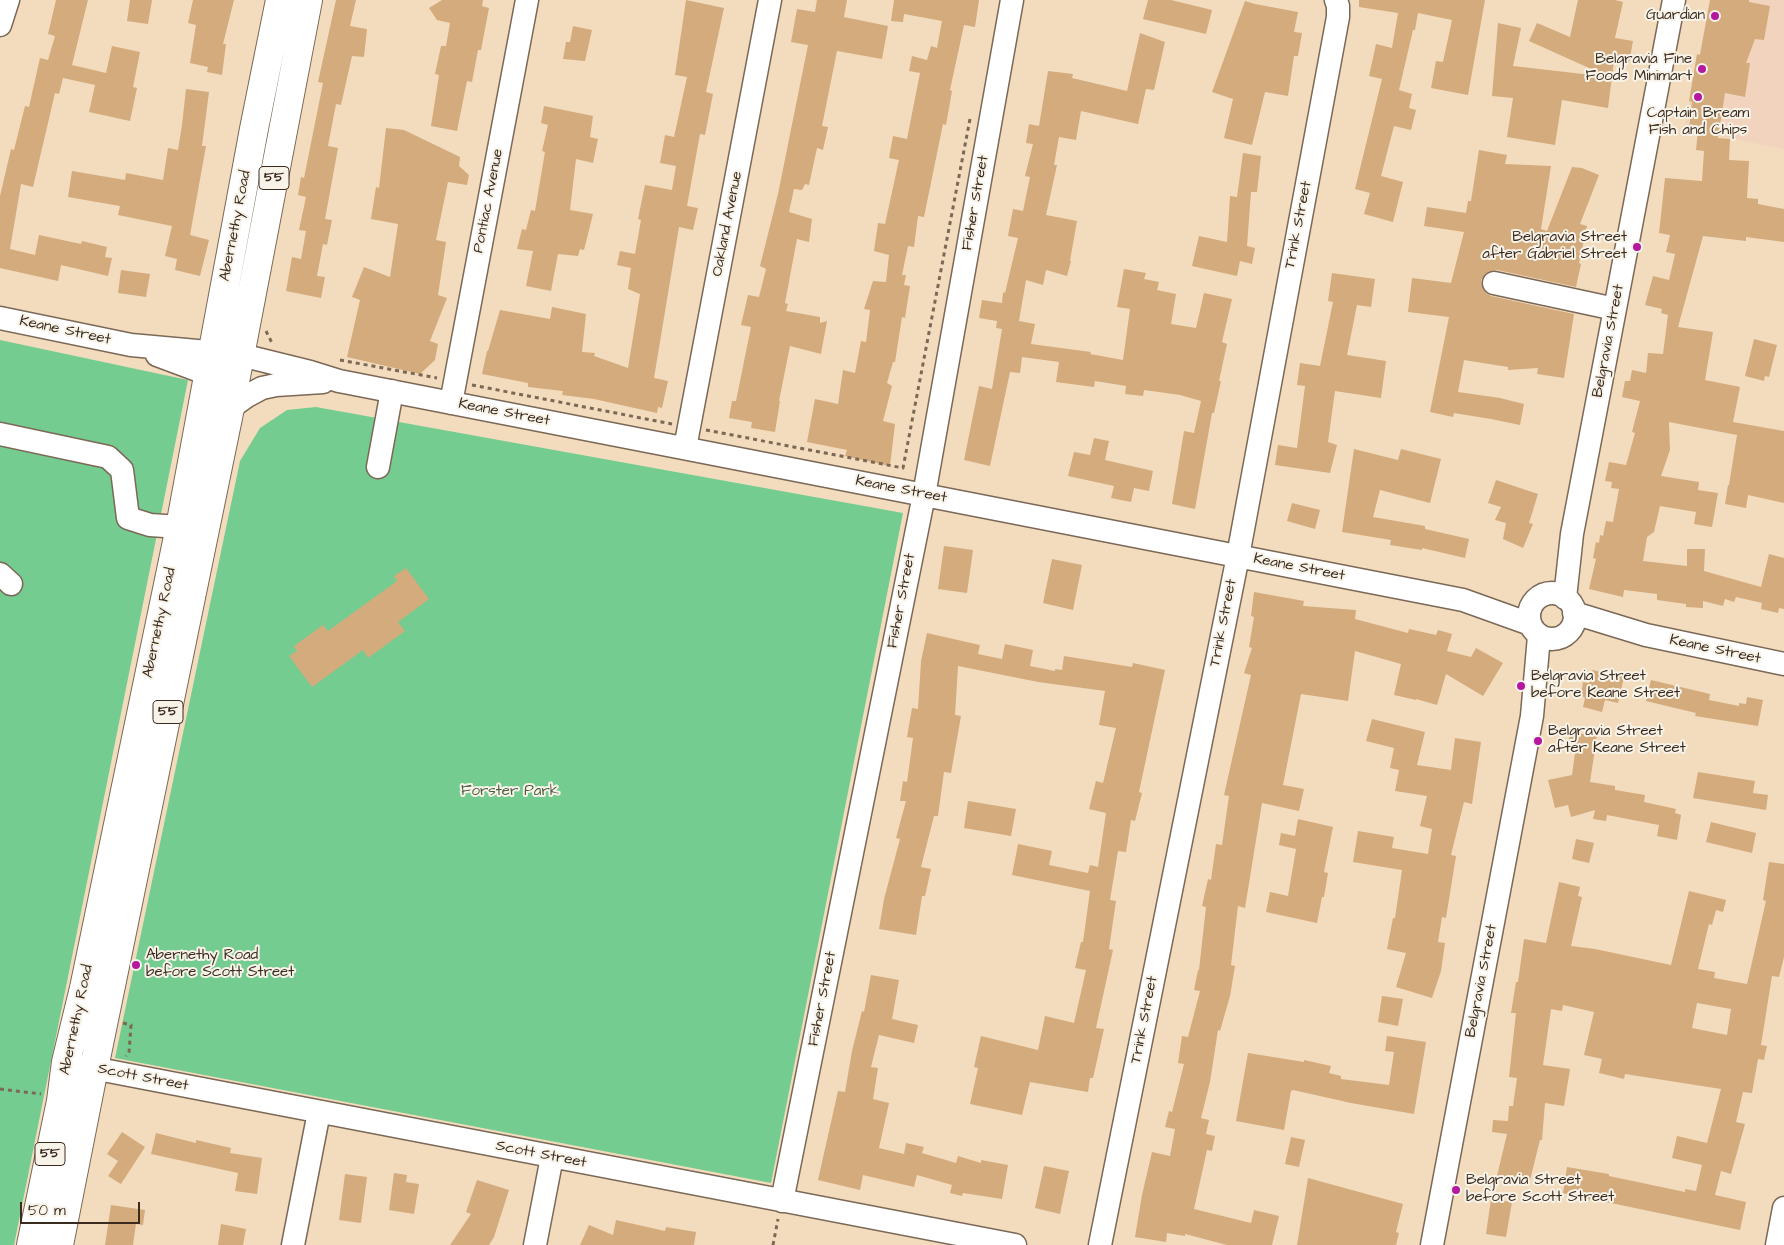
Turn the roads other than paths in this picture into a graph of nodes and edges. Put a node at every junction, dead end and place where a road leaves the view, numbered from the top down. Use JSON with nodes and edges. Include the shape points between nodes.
{"nodes":[{"id":1,"x":8,"y":0,"type":"edge"},
{"id":2,"x":280,"y":0,"type":"edge"},
{"id":3,"x":308,"y":0,"type":"edge"},
{"id":4,"x":527,"y":0,"type":"edge"},
{"id":5,"x":770,"y":0,"type":"edge"},
{"id":6,"x":1012,"y":0,"type":"edge"},
{"id":7,"x":1336,"y":0,"type":"edge"},
{"id":8,"x":1674,"y":0,"type":"edge"},
{"id":9,"x":0,"y":25,"type":"edge"},
{"id":10,"x":1494,"y":284,"type":"dead end"},
{"id":11,"x":1615,"y":309,"type":"junction"},
{"id":12,"x":0,"y":318,"type":"edge"},
{"id":13,"x":210,"y":363,"type":"junction"},
{"id":14,"x":239,"y":366,"type":"junction"},
{"id":15,"x":339,"y":381,"type":"junction"},
{"id":16,"x":392,"y":391,"type":"junction"},
{"id":17,"x":453,"y":392,"type":"junction"},
{"id":18,"x":230,"y":408,"type":"junction"},
{"id":19,"x":0,"y":434,"type":"edge"},
{"id":20,"x":687,"y":437,"type":"junction"},
{"id":21,"x":378,"y":467,"type":"dead end"},
{"id":22,"x":924,"y":495,"type":"junction"},
{"id":23,"x":180,"y":527,"type":"junction"},
{"id":24,"x":1238,"y":556,"type":"junction"},
{"id":25,"x":1552,"y":617,"type":"junction"},
{"id":26,"x":1784,"y":664,"type":"edge"},
{"id":27,"x":66,"y":1062,"type":"junction"},
{"id":28,"x":94,"y":1068,"type":"junction"},
{"id":29,"x":319,"y":1112,"type":"junction"},
{"id":30,"x":552,"y":1157,"type":"junction"},
{"id":31,"x":782,"y":1201,"type":"junction"},
{"id":32,"x":1784,"y":1208,"type":"edge"},
{"id":33,"x":31,"y":1245,"type":"edge"},
{"id":34,"x":59,"y":1245,"type":"edge"},
{"id":35,"x":293,"y":1245,"type":"edge"},
{"id":36,"x":535,"y":1245,"type":"edge"},
{"id":37,"x":1015,"y":1245,"type":"edge"},
{"id":38,"x":1100,"y":1245,"type":"edge"},
{"id":39,"x":1432,"y":1245,"type":"edge"},
{"id":40,"x":1777,"y":1245,"type":"edge"}],
"edges":[{"from":1,"to":9,"type":"street"},
{"from":2,"to":13,"type":"main road","name":"Abernethy Road","number":"55"},
{"from":3,"to":14,"type":"main road","name":"Abernethy Road","number":"55"},
{"from":4,"to":17,"type":"street","name":"Pontiac Avenue"},
{"from":5,"to":20,"type":"street","name":"Oakland Avenue"},
{"from":6,"to":22,"type":"street","name":"Fisher Street"},
{"from":7,"to":24,"type":"street","name":"Trink Street","via":[[1338,17]]},
{"from":8,"to":11,"type":"street","name":"Belgravia Street"},
{"from":10,"to":11,"type":"street"},
{"from":11,"to":25,"type":"street","name":"Belgravia Street","via":[[1572,534]]},
{"from":12,"to":13,"type":"street","name":"Keane Street"},
{"from":13,"to":14,"type":"street","name":"Keane Street"},
{"from":13,"to":23,"type":"main road","name":"Abernethy Road","number":"55"},
{"from":14,"to":15,"type":"street","name":"Keane Street","via":[[310,372]]},
{"from":14,"to":18,"type":"main road","name":"Abernethy Road","number":"55"},
{"from":15,"to":16,"type":"street","name":"Keane Street"},
{"from":15,"to":18,"type":"street","name":"Keane Street","via":[[262,388]]},
{"from":16,"to":17,"type":"street","name":"Keane Street"},
{"from":16,"to":21,"type":"street"},
{"from":17,"to":20,"type":"street","name":"Keane Street"},
{"from":18,"to":28,"type":"main road","name":"Abernethy Road","number":"55"},
{"from":19,"to":23,"type":"street","via":[[108,457],[122,470],[128,518],[150,525]]},
{"from":20,"to":22,"type":"street","name":"Keane Street"},
{"from":22,"to":24,"type":"street","name":"Keane Street"},
{"from":22,"to":31,"type":"street","name":"Fisher Street"},
{"from":23,"to":27,"type":"main road","name":"Abernethy Road","number":"55"},
{"from":24,"to":25,"type":"street","name":"Keane Street"},
{"from":24,"to":38,"type":"street","name":"Trink Street"},
{"from":25,"to":26,"type":"street","name":"Keane Street"},
{"from":25,"to":39,"type":"street","name":"Belgravia Street"},
{"from":27,"to":28,"type":"street","name":"Scott Street"},
{"from":27,"to":33,"type":"main road","name":"Abernethy Road","number":"55"},
{"from":28,"to":29,"type":"street","name":"Scott Street"},
{"from":28,"to":34,"type":"main road","name":"Abernethy Road","number":"55"},
{"from":29,"to":30,"type":"street","name":"Scott Street"},
{"from":29,"to":35,"type":"street"},
{"from":30,"to":31,"type":"street","name":"Scott Street"},
{"from":30,"to":36,"type":"street"},
{"from":31,"to":37,"type":"street","name":"Scott Street"},
{"from":32,"to":40,"type":"street"}]}
